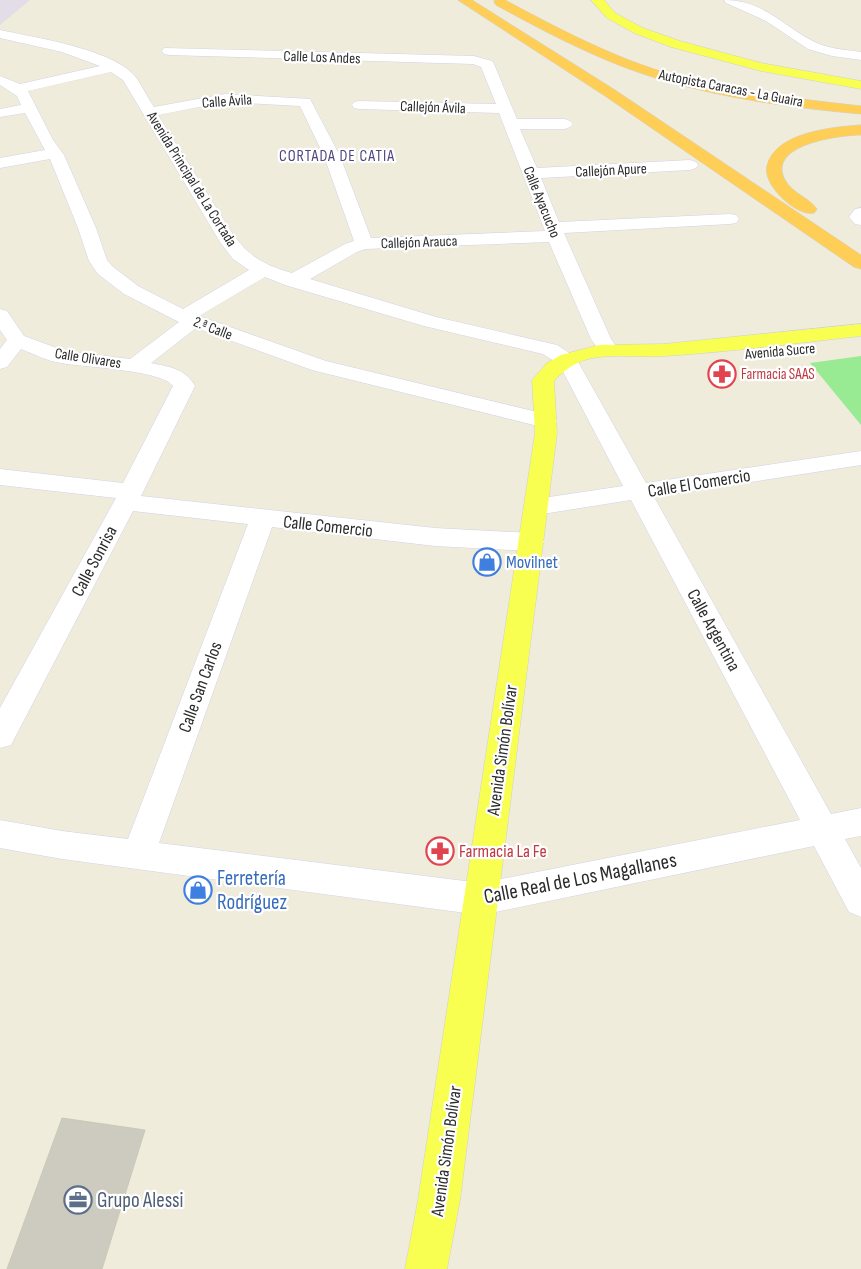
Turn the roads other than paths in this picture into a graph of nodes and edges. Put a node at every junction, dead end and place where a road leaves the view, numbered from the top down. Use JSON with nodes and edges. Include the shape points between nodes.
{"nodes":[{"id":1,"x":464,"y":0,"type":"edge"},
{"id":2,"x":496,"y":0,"type":"edge"},
{"id":3,"x":597,"y":0,"type":"edge"},
{"id":4,"x":730,"y":0,"type":"edge"},
{"id":5,"x":551,"y":15,"type":"dead end"},
{"id":6,"x":0,"y":34,"type":"edge"},
{"id":7,"x":169,"y":51,"type":"dead end"},
{"id":8,"x":861,"y":56,"type":"edge"},
{"id":9,"x":474,"y":60,"type":"joint"},
{"id":10,"x":114,"y":67,"type":"junction"},
{"id":11,"x":0,"y":80,"type":"edge"},
{"id":12,"x":861,"y":85,"type":"edge"},
{"id":13,"x":19,"y":89,"type":"junction"},
{"id":14,"x":861,"y":102,"type":"edge"},
{"id":15,"x":359,"y":105,"type":"dead end"},
{"id":16,"x":30,"y":108,"type":"junction"},
{"id":17,"x":861,"y":110,"type":"edge"},
{"id":18,"x":0,"y":112,"type":"edge"},
{"id":19,"x":150,"y":112,"type":"junction"},
{"id":20,"x":509,"y":117,"type":"junction"},
{"id":21,"x":565,"y":124,"type":"dead end"},
{"id":22,"x":861,"y":130,"type":"edge"},
{"id":23,"x":54,"y":153,"type":"junction"},
{"id":24,"x":0,"y":163,"type":"edge"},
{"id":25,"x":690,"y":165,"type":"dead end"},
{"id":26,"x":531,"y":173,"type":"junction"},
{"id":27,"x":730,"y":219,"type":"dead end"},
{"id":28,"x":554,"y":232,"type":"junction"},
{"id":29,"x":364,"y":244,"type":"junction"},
{"id":30,"x":861,"y":244,"type":"edge"},
{"id":31,"x":861,"y":263,"type":"edge"},
{"id":32,"x":263,"y":270,"type":"junction"},
{"id":33,"x":292,"y":281,"type":"junction"},
{"id":34,"x":0,"y":315,"type":"edge"},
{"id":35,"x":188,"y":319,"type":"junction"},
{"id":36,"x":861,"y":330,"type":"edge"},
{"id":37,"x":17,"y":340,"type":"junction"},
{"id":38,"x":861,"y":344,"type":"edge"},
{"id":39,"x":608,"y":349,"type":"junction"},
{"id":40,"x":640,"y":351,"type":"junction"},
{"id":41,"x":567,"y":360,"type":"junction"},
{"id":42,"x":0,"y":363,"type":"edge"},
{"id":43,"x":134,"y":366,"type":"junction"},
{"id":44,"x":184,"y":386,"type":"joint"},
{"id":45,"x":546,"y":421,"type":"junction"},
{"id":46,"x":861,"y":458,"type":"edge"},
{"id":47,"x":0,"y":477,"type":"edge"},
{"id":48,"x":638,"y":492,"type":"junction"},
{"id":49,"x":128,"y":497,"type":"junction"},
{"id":50,"x":536,"y":507,"type":"junction"},
{"id":51,"x":262,"y":518,"type":"junction"},
{"id":52,"x":531,"y":542,"type":"junction"},
{"id":53,"x":0,"y":736,"type":"edge"},
{"id":54,"x":861,"y":822,"type":"edge"},
{"id":55,"x":824,"y":830,"type":"junction"},
{"id":56,"x":0,"y":834,"type":"edge"},
{"id":57,"x":138,"y":855,"type":"junction"},
{"id":58,"x":481,"y":899,"type":"junction"},
{"id":59,"x":861,"y":900,"type":"edge"},
{"id":60,"x":426,"y":1269,"type":"edge"}],
"edges":[{"from":1,"to":31,"type":"highway","via":[[610,93]]},
{"from":2,"to":17,"type":"highway","name":"Autopista Caracas - La Guaira","via":[[607,56],[667,77],[769,98]]},
{"from":3,"to":12,"type":"main road","via":[[600,7],[626,24],[676,44],[720,58],[800,76]]},
{"from":4,"to":8,"type":"street","via":[[770,18],[813,46]]},
{"from":5,"to":14,"type":"highway","name":"Autopista Caracas - La Guaira","via":[[612,45],[695,73],[806,96]]},
{"from":6,"to":10,"type":"street","name":"Avenida Principal de La Cortada","via":[[87,54]]},
{"from":7,"to":9,"type":"street","name":"Calle Los Andes"},
{"from":9,"to":20,"type":"street","name":"Calle Ayacucho","via":[[487,64]]},
{"from":10,"to":13,"type":"street"},
{"from":10,"to":19,"type":"street","name":"Avenida Principal de La Cortada","via":[[128,77]]},
{"from":11,"to":13,"type":"street"},
{"from":13,"to":16,"type":"street","name":"2.ª Calle"},
{"from":15,"to":20,"type":"street","name":"Callejón Ávila"},
{"from":16,"to":18,"type":"street"},
{"from":16,"to":23,"type":"street","name":"2.ª Calle"},
{"from":19,"to":29,"type":"street","name":"Calle Ávila","via":[[224,98],[305,102],[332,156]]},
{"from":19,"to":32,"type":"street","name":"Avenida Principal de La Cortada","via":[[226,238],[239,255]]},
{"from":20,"to":21,"type":"street","name":"Callejón Ávila"},
{"from":20,"to":26,"type":"street","name":"Calle Ayacucho"},
{"from":22,"to":30,"type":"highway","via":[[830,133],[799,142],[787,149],[776,162],[774,173],[790,195]]},
{"from":23,"to":24,"type":"street"},
{"from":23,"to":35,"type":"street","name":"2.ª Calle","via":[[98,261],[105,270],[131,290]]},
{"from":25,"to":26,"type":"street","name":"Callejón Apure"},
{"from":26,"to":28,"type":"street","name":"Calle Ayacucho"},
{"from":27,"to":28,"type":"street","name":"Callejón Arauca"},
{"from":28,"to":29,"type":"street","name":"Callejón Arauca"},
{"from":28,"to":39,"type":"street","name":"Calle Ayacucho"},
{"from":29,"to":33,"type":"street","name":"Callejón Arauca"},
{"from":32,"to":33,"type":"street","name":"Avenida Principal de La Cortada"},
{"from":32,"to":35,"type":"street"},
{"from":33,"to":41,"type":"street","name":"Avenida Principal de La Cortada","via":[[431,322],[550,349]]},
{"from":34,"to":37,"type":"street"},
{"from":35,"to":43,"type":"street"},
{"from":35,"to":45,"type":"street","name":"2.ª Calle","via":[[319,366]]},
{"from":36,"to":40,"type":"main road","name":"Avenida Sucre"},
{"from":37,"to":42,"type":"street"},
{"from":37,"to":43,"type":"street","name":"Calle Olivares","via":[[62,357]]},
{"from":38,"to":40,"type":"main road","name":"Avenida Sucre","via":[[682,359]]},
{"from":39,"to":40,"type":"main road","name":"Avenida Sucre"},
{"from":39,"to":41,"type":"main road","name":"Avenida Sucre"},
{"from":41,"to":45,"type":"main road","name":"Avenida Simón Bolívar","via":[[550,370],[543,380]]},
{"from":41,"to":48,"type":"street","name":"Calle Argentina"},
{"from":43,"to":44,"type":"street","name":"Calle Olivares","via":[[174,375]]},
{"from":44,"to":49,"type":"street","name":"Calle Sonrisa"},
{"from":45,"to":50,"type":"main road","name":"Avenida Simón Bolívar"},
{"from":46,"to":48,"type":"street","name":"Calle El Comercio"},
{"from":47,"to":49,"type":"street","name":"Calle Comercio"},
{"from":48,"to":50,"type":"street","name":"Calle El Comercio"},
{"from":48,"to":55,"type":"street","name":"Calle Argentina"},
{"from":49,"to":51,"type":"street","name":"Calle Comercio"},
{"from":49,"to":53,"type":"street","name":"Calle Sonrisa"},
{"from":50,"to":52,"type":"main road","name":"Avenida Simón Bolívar"},
{"from":51,"to":52,"type":"street","name":"Calle Comercio","via":[[435,537]]},
{"from":51,"to":57,"type":"street","name":"Calle San Carlos"},
{"from":52,"to":58,"type":"main road","name":"Avenida Simón Bolívar"},
{"from":54,"to":55,"type":"street","name":"Calle Real de Los Magallanes"},
{"from":55,"to":58,"type":"street","name":"Calle Real de Los Magallanes"},
{"from":55,"to":59,"type":"street","name":"Calle Argentina"},
{"from":56,"to":57,"type":"street","name":"Calle Real de Los Magallanes"},
{"from":57,"to":58,"type":"street","name":"Calle Real de Los Magallanes"},
{"from":58,"to":60,"type":"main road","name":"Avenida Simón Bolívar","via":[[439,1200]]}]}
